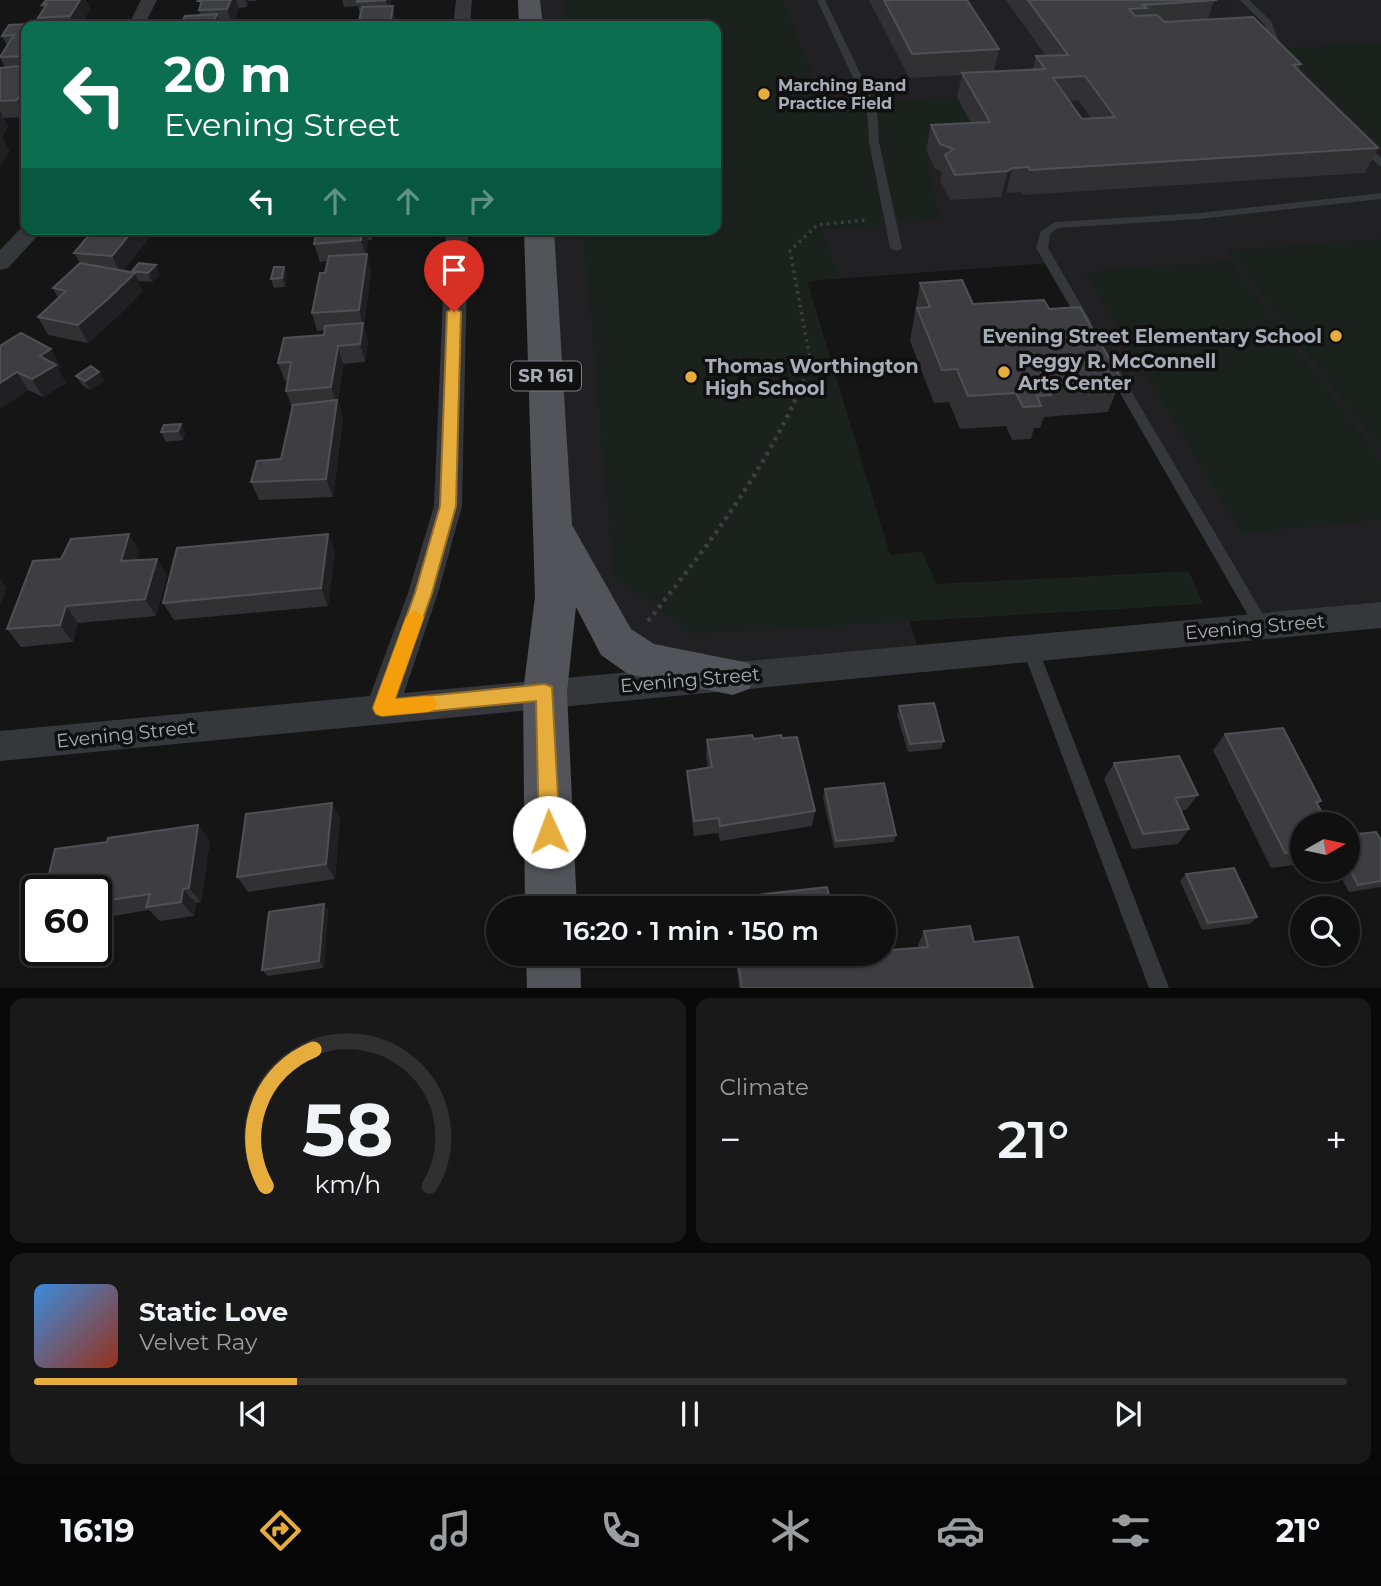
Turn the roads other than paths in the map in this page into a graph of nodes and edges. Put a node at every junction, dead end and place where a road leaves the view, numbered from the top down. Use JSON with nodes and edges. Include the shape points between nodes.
{"nodes":[{"id":1,"x":149,"y":0,"type":"edge"},
{"id":2,"x":464,"y":0,"type":"edge"},
{"id":3,"x":529,"y":0,"type":"edge"},
{"id":4,"x":821,"y":0,"type":"edge"},
{"id":5,"x":1244,"y":0,"type":"edge"},
{"id":6,"x":138,"y":21,"type":"edge"},
{"id":7,"x":462,"y":21,"type":"edge"},
{"id":8,"x":531,"y":21,"type":"edge"},
{"id":9,"x":1285,"y":58,"type":"edge"},
{"id":10,"x":1354,"y":136,"type":"edge"},
{"id":11,"x":1381,"y":164,"type":"edge"},
{"id":12,"x":1381,"y":196,"type":"edge"},
{"id":13,"x":27,"y":235,"type":"edge"},
{"id":14,"x":457,"y":235,"type":"edge"},
{"id":15,"x":539,"y":235,"type":"edge"},
{"id":16,"x":896,"y":248,"type":"dead end"},
{"id":17,"x":0,"y":263,"type":"edge"},
{"id":18,"x":1093,"y":336,"type":"edge"},
{"id":19,"x":1106,"y":358,"type":"edge"},
{"id":20,"x":553,"y":524,"type":"junction"},
{"id":21,"x":1381,"y":615,"type":"edge"},
{"id":22,"x":1262,"y":626,"type":"junction"},
{"id":23,"x":1030,"y":648,"type":"junction"},
{"id":24,"x":733,"y":676,"type":"junction"},
{"id":25,"x":545,"y":692,"type":"junction"},
{"id":26,"x":382,"y":708,"type":"junction"},
{"id":27,"x":0,"y":746,"type":"edge"},
{"id":28,"x":551,"y":896,"type":"edge"},
{"id":29,"x":553,"y":966,"type":"edge"},
{"id":30,"x":554,"y":988,"type":"edge"},
{"id":31,"x":1159,"y":988,"type":"edge"}],
"edges":[{"from":1,"to":6,"type":"street"},
{"from":2,"to":7,"type":"street"},
{"from":3,"to":8,"type":"main road"},
{"from":4,"to":16,"type":"lane","via":[[872,107],[874,142]]},
{"from":5,"to":9,"type":"lane","via":[[1268,23],[1266,31]]},
{"from":10,"to":11,"type":"lane"},
{"from":12,"to":18,"type":"lane","via":[[1199,216],[1055,225],[1045,233],[1042,248]]},
{"from":13,"to":17,"type":"street"},
{"from":14,"to":26,"type":"street","via":[[448,506]]},
{"from":15,"to":20,"type":"main road","number":"SR 161"},
{"from":19,"to":22,"type":"lane"},
{"from":20,"to":24,"type":"main road","via":[[616,642],[644,662]]},
{"from":20,"to":25,"type":"main road","number":"SR 161","via":[[556,597]]},
{"from":21,"to":22,"type":"street","name":"Evening Street"},
{"from":22,"to":23,"type":"street","name":"Evening Street"},
{"from":23,"to":24,"type":"street","name":"Evening Street"},
{"from":23,"to":31,"type":"lane"},
{"from":24,"to":25,"type":"street","name":"Evening Street"},
{"from":25,"to":26,"type":"street","name":"Evening Street"},
{"from":25,"to":28,"type":"main road","number":"SR 161"},
{"from":26,"to":27,"type":"street","name":"Evening Street"},
{"from":29,"to":30,"type":"main road"}]}
